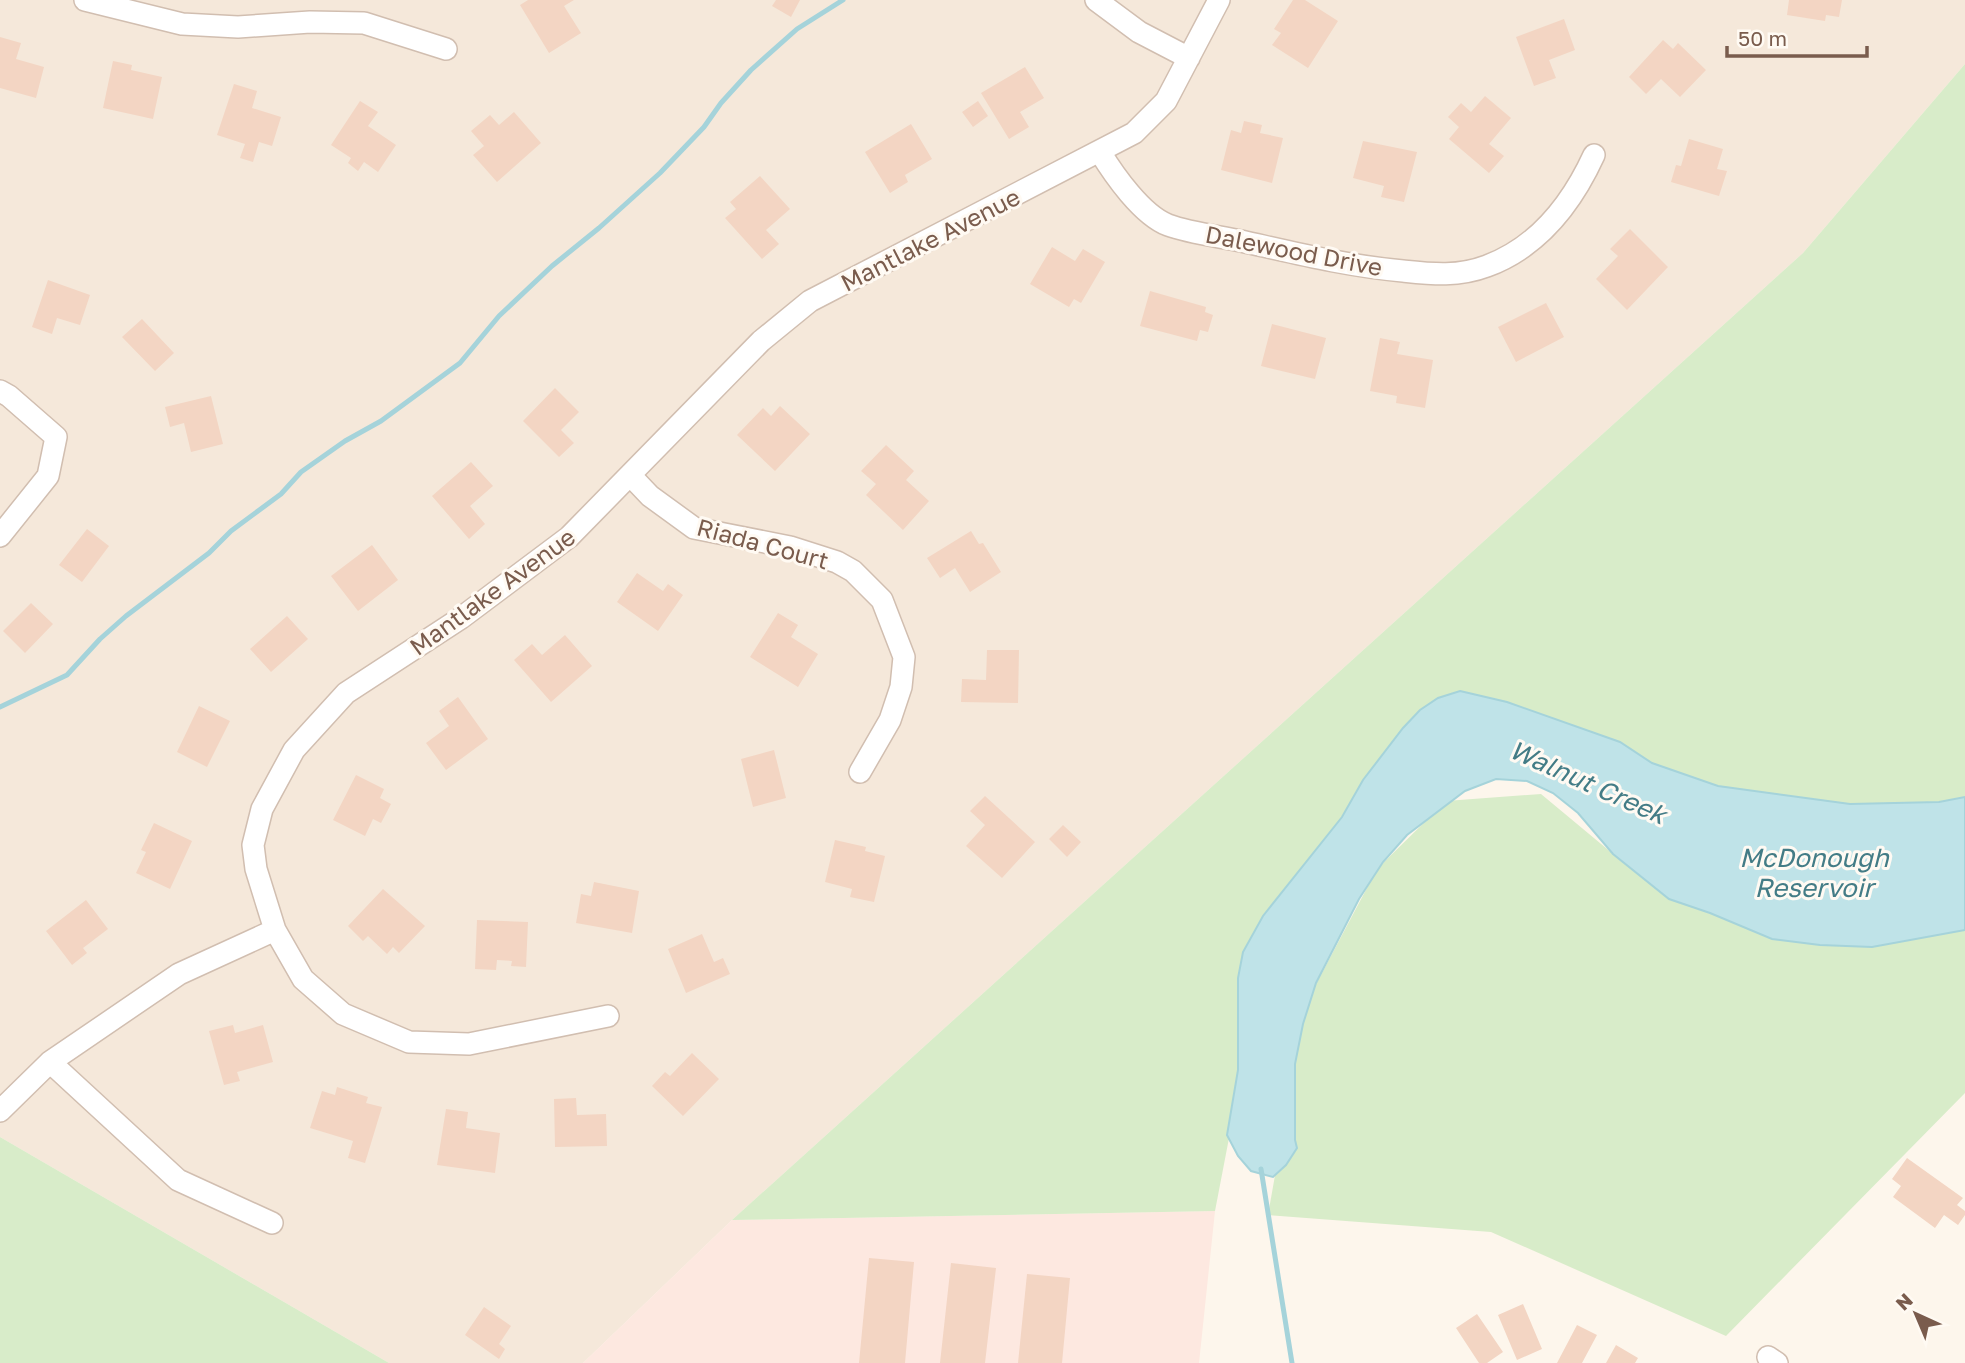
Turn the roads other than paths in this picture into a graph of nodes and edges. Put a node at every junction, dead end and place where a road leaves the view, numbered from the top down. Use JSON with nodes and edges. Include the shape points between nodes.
{"nodes":[{"id":1,"x":85,"y":0,"type":"edge"},
{"id":2,"x":1096,"y":0,"type":"edge"},
{"id":3,"x":1219,"y":0,"type":"edge"},
{"id":4,"x":446,"y":49,"type":"dead end"},
{"id":5,"x":1189,"y":58,"type":"junction"},
{"id":6,"x":1100,"y":152,"type":"junction"},
{"id":7,"x":1594,"y":155,"type":"dead end"},
{"id":8,"x":0,"y":391,"type":"edge"},
{"id":9,"x":630,"y":475,"type":"junction"},
{"id":10,"x":0,"y":536,"type":"edge"},
{"id":11,"x":860,"y":772,"type":"dead end"},
{"id":12,"x":275,"y":930,"type":"junction"},
{"id":13,"x":608,"y":1016,"type":"dead end"},
{"id":14,"x":50,"y":1062,"type":"junction"},
{"id":15,"x":0,"y":1111,"type":"edge"},
{"id":16,"x":272,"y":1223,"type":"dead end"}],
"edges":[{"from":1,"to":4,"type":"street","via":[[182,24],[364,23]]},
{"from":2,"to":5,"type":"street","via":[[1139,32]]},
{"from":3,"to":5,"type":"street","name":"Mantlake Avenue"},
{"from":5,"to":6,"type":"street","name":"Mantlake Avenue","via":[[1166,101],[1150,119]]},
{"from":6,"to":7,"type":"street","name":"Dalewood Drive","via":[[1117,180],[1166,225],[1353,266],[1450,275],[1486,266],[1522,249],[1580,186]]},
{"from":6,"to":9,"type":"street","name":"Mantlake Avenue","via":[[810,301],[761,341]]},
{"from":8,"to":10,"type":"street","via":[[56,438],[48,476]]},
{"from":9,"to":11,"type":"street","name":"Riada Court","via":[[694,528],[790,547],[836,562],[853,571],[882,600],[904,657],[901,687],[890,720]]},
{"from":9,"to":12,"type":"street","name":"Mantlake Avenue","via":[[569,537],[461,618],[346,693],[294,750],[262,809],[253,845]]},
{"from":12,"to":13,"type":"street","name":"Mantlake Avenue","via":[[303,979],[343,1014],[409,1042],[469,1044]]},
{"from":12,"to":14,"type":"street","via":[[180,974]]},
{"from":14,"to":15,"type":"street"},
{"from":14,"to":16,"type":"street","via":[[177,1180]]}]}
